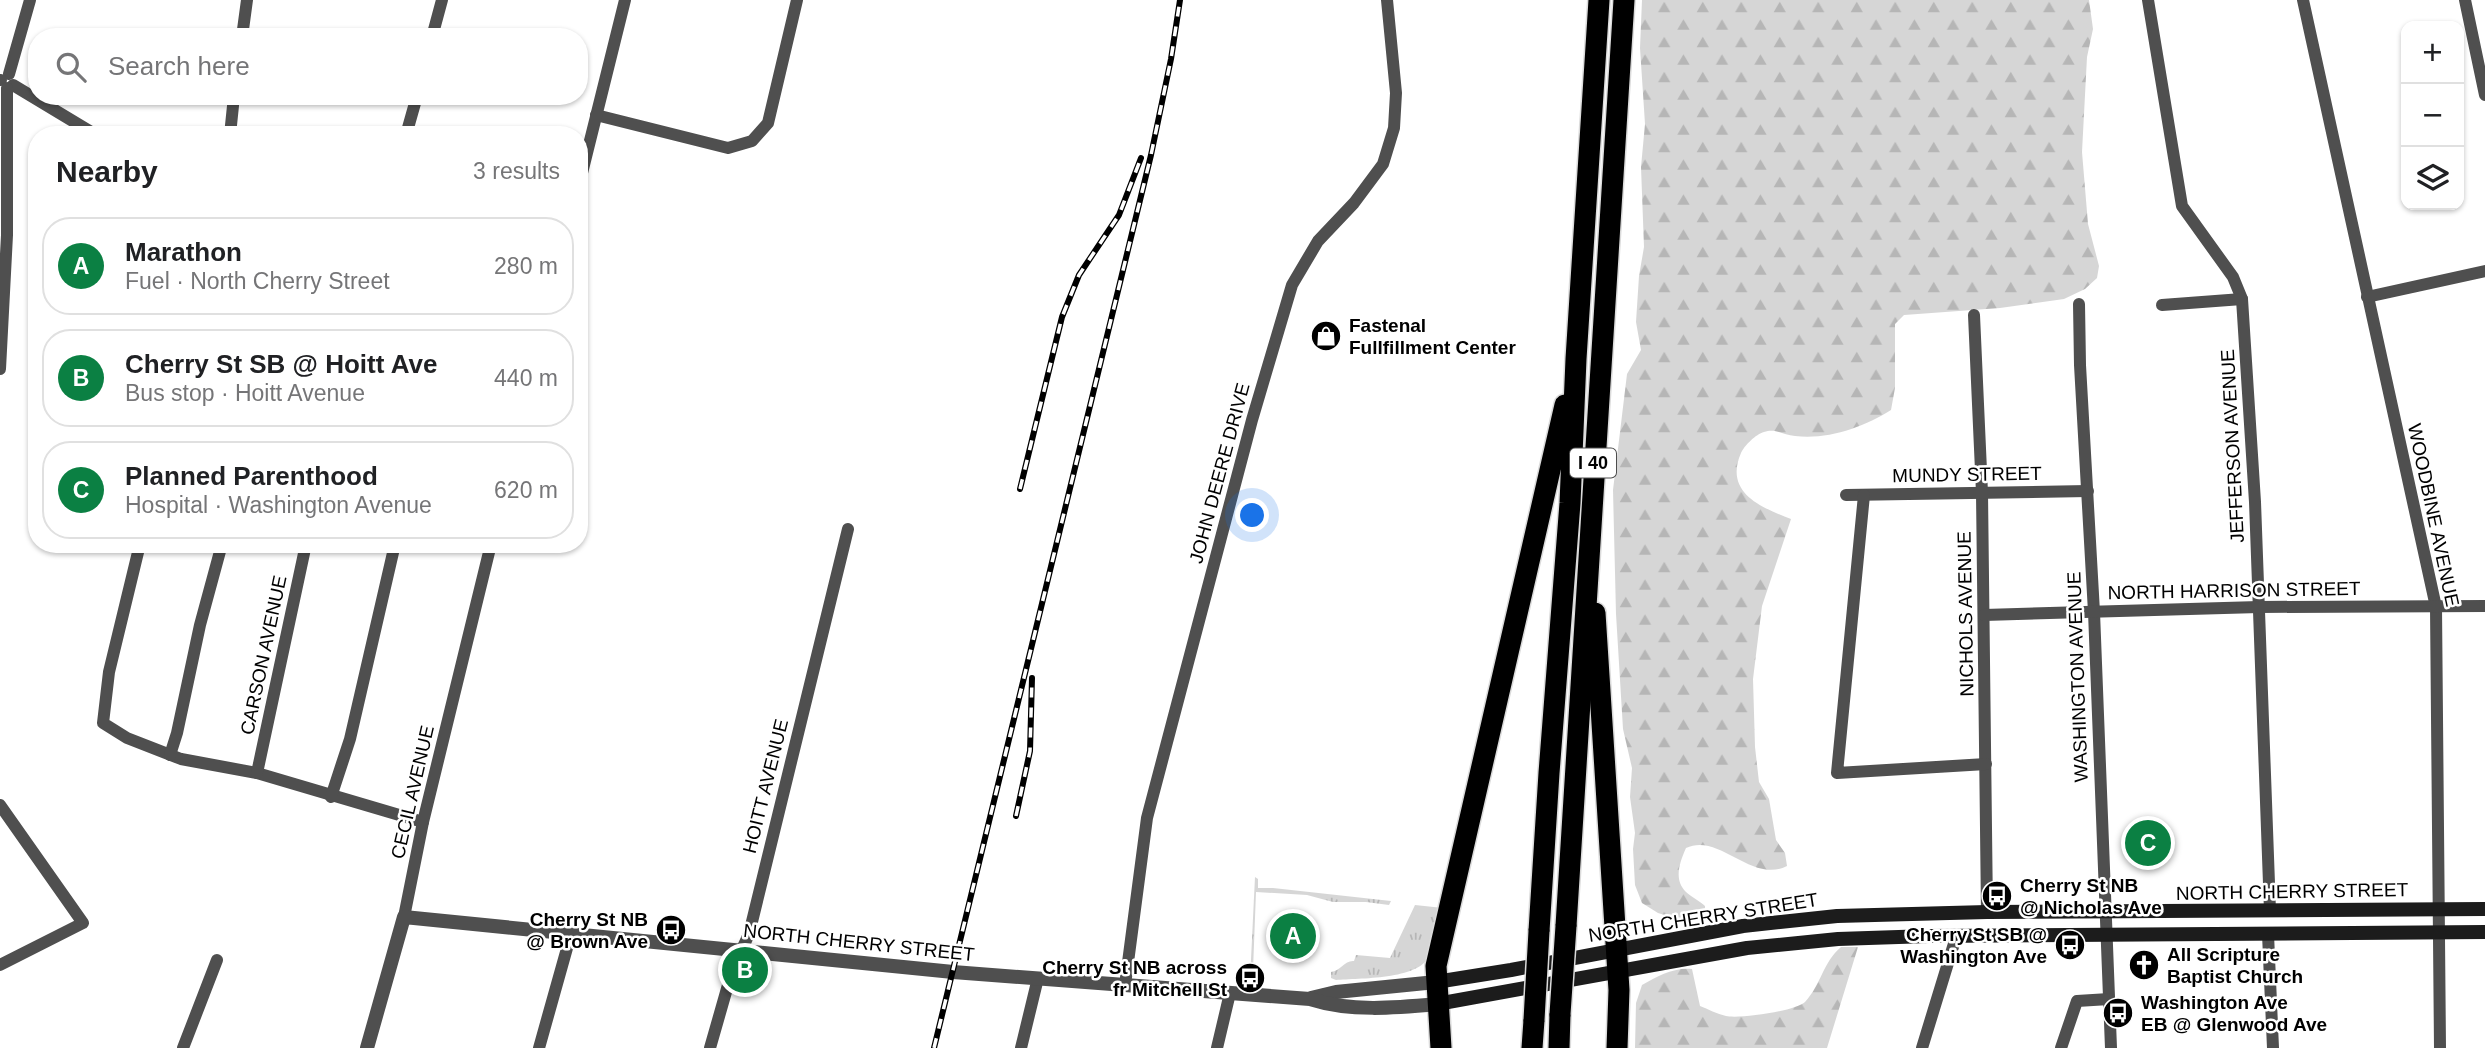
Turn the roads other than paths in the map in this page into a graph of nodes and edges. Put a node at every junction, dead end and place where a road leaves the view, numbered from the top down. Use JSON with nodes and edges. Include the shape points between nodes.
{"nodes":[{"id":1,"x":30,"y":0,"type":"edge"},
{"id":2,"x":247,"y":0,"type":"edge"},
{"id":3,"x":442,"y":0,"type":"edge"},
{"id":4,"x":797,"y":0,"type":"edge"},
{"id":5,"x":1387,"y":0,"type":"edge"},
{"id":6,"x":1599,"y":0,"type":"edge"},
{"id":7,"x":1624,"y":0,"type":"edge"},
{"id":8,"x":2148,"y":0,"type":"edge"},
{"id":9,"x":2303,"y":0,"type":"edge"},
{"id":10,"x":2465,"y":0,"type":"edge"},
{"id":11,"x":622,"y":1,"type":"edge"},
{"id":12,"x":243,"y":28,"type":"edge"},
{"id":13,"x":434,"y":28,"type":"edge"},
{"id":14,"x":6,"y":81,"type":"edge"},
{"id":15,"x":28,"y":94,"type":"edge"},
{"id":16,"x":2485,"y":95,"type":"edge"},
{"id":17,"x":46,"y":105,"type":"edge"},
{"id":18,"x":233,"y":105,"type":"edge"},
{"id":19,"x":414,"y":105,"type":"edge"},
{"id":20,"x":596,"y":116,"type":"junction"},
{"id":21,"x":81,"y":126,"type":"edge"},
{"id":22,"x":231,"y":126,"type":"edge"},
{"id":23,"x":408,"y":126,"type":"edge"},
{"id":24,"x":588,"y":148,"type":"edge"},
{"id":25,"x":4,"y":235,"type":"edge"},
{"id":26,"x":2485,"y":271,"type":"edge"},
{"id":27,"x":2367,"y":297,"type":"junction"},
{"id":28,"x":2242,"y":299,"type":"junction"},
{"id":29,"x":2079,"y":304,"type":"dead end"},
{"id":30,"x":2162,"y":305,"type":"dead end"},
{"id":31,"x":1974,"y":315,"type":"dead end"},
{"id":32,"x":1576,"y":359,"type":"junction"},
{"id":33,"x":0,"y":369,"type":"edge"},
{"id":34,"x":2088,"y":491,"type":"junction"},
{"id":35,"x":1982,"y":493,"type":"junction"},
{"id":36,"x":1846,"y":495,"type":"dead end"},
{"id":37,"x":1864,"y":495,"type":"junction"},
{"id":38,"x":848,"y":529,"type":"dead end"},
{"id":39,"x":1589,"y":535,"type":"junction"},
{"id":40,"x":138,"y":553,"type":"edge"},
{"id":41,"x":220,"y":553,"type":"edge"},
{"id":42,"x":304,"y":553,"type":"edge"},
{"id":43,"x":392,"y":553,"type":"edge"},
{"id":44,"x":489,"y":553,"type":"edge"},
{"id":45,"x":2485,"y":606,"type":"edge"},
{"id":46,"x":2259,"y":607,"type":"junction"},
{"id":47,"x":2436,"y":607,"type":"junction"},
{"id":48,"x":2094,"y":612,"type":"junction"},
{"id":49,"x":1984,"y":615,"type":"junction"},
{"id":50,"x":170,"y":755,"type":"junction"},
{"id":51,"x":1986,"y":764,"type":"junction"},
{"id":52,"x":257,"y":773,"type":"junction"},
{"id":53,"x":331,"y":797,"type":"junction"},
{"id":54,"x":0,"y":805,"type":"edge"},
{"id":55,"x":423,"y":822,"type":"junction"},
{"id":56,"x":2440,"y":909,"type":"junction"},
{"id":57,"x":2485,"y":909,"type":"edge"},
{"id":58,"x":2270,"y":911,"type":"junction"},
{"id":59,"x":1987,"y":912,"type":"junction"},
{"id":60,"x":2106,"y":912,"type":"junction"},
{"id":61,"x":404,"y":917,"type":"junction"},
{"id":62,"x":2440,"y":932,"type":"junction"},
{"id":63,"x":2485,"y":932,"type":"edge"},
{"id":64,"x":571,"y":934,"type":"junction"},
{"id":65,"x":2269,"y":934,"type":"junction"},
{"id":66,"x":2107,"y":936,"type":"junction"},
{"id":67,"x":1956,"y":937,"type":"junction"},
{"id":68,"x":743,"y":949,"type":"junction"},
{"id":69,"x":216,"y":960,"type":"dead end"},
{"id":70,"x":1617,"y":960,"type":"junction"},
{"id":71,"x":0,"y":965,"type":"edge"},
{"id":72,"x":1038,"y":978,"type":"junction"},
{"id":73,"x":1125,"y":985,"type":"junction"},
{"id":74,"x":1230,"y":993,"type":"junction"},
{"id":75,"x":1437,"y":993,"type":"junction"},
{"id":76,"x":1310,"y":999,"type":"junction"},
{"id":77,"x":2109,"y":999,"type":"junction"},
{"id":78,"x":185,"y":1047,"type":"edge"},
{"id":79,"x":367,"y":1048,"type":"edge"},
{"id":80,"x":539,"y":1048,"type":"edge"},
{"id":81,"x":710,"y":1048,"type":"edge"},
{"id":82,"x":1021,"y":1048,"type":"edge"},
{"id":83,"x":1217,"y":1048,"type":"edge"},
{"id":84,"x":1441,"y":1048,"type":"edge"},
{"id":85,"x":1532,"y":1048,"type":"edge"},
{"id":86,"x":1559,"y":1048,"type":"edge"},
{"id":87,"x":1617,"y":1048,"type":"edge"},
{"id":88,"x":1922,"y":1048,"type":"edge"},
{"id":89,"x":2061,"y":1048,"type":"edge"},
{"id":90,"x":2111,"y":1048,"type":"edge"},
{"id":91,"x":2273,"y":1048,"type":"edge"},
{"id":92,"x":2440,"y":1048,"type":"edge"}],
"edges":[{"from":1,"to":14,"type":"street"},
{"from":2,"to":12,"type":"street"},
{"from":3,"to":13,"type":"street"},
{"from":4,"to":20,"type":"street","via":[[768,122],[752,141],[728,148]]},
{"from":5,"to":73,"type":"street","name":"JOHN DEERE DRIVE","via":[[1396,93],[1394,128],[1383,164],[1318,241],[1292,285],[1147,818]]},
{"from":6,"to":32,"type":"highway","number":"I 40"},
{"from":7,"to":39,"type":"highway","number":"I 40"},
{"from":8,"to":28,"type":"street","name":"JEFFERSON AVENUE","via":[[2182,206],[2233,277]]},
{"from":9,"to":27,"type":"street","name":"WOODBINE AVENUE"},
{"from":10,"to":16,"type":"street"},
{"from":11,"to":20,"type":"street"},
{"from":14,"to":15,"type":"street"},
{"from":14,"to":25,"type":"street"},
{"from":17,"to":21,"type":"street"},
{"from":18,"to":22,"type":"street"},
{"from":19,"to":23,"type":"street"},
{"from":20,"to":24,"type":"street"},
{"from":25,"to":33,"type":"street"},
{"from":26,"to":27,"type":"street"},
{"from":27,"to":47,"type":"street","name":"WOODBINE AVENUE"},
{"from":28,"to":30,"type":"street"},
{"from":28,"to":46,"type":"street","name":"JEFFERSON AVENUE"},
{"from":29,"to":34,"type":"street","name":"WASHINGTON AVENUE"},
{"from":31,"to":35,"type":"street","name":"NICHOLS AVENUE"},
{"from":32,"to":75,"type":"highway","via":[[1436,966]]},
{"from":32,"to":85,"type":"highway","number":"I 40","bridge":true},
{"from":34,"to":35,"type":"street","name":"MUNDY STREET"},
{"from":34,"to":48,"type":"street","name":"WASHINGTON AVENUE"},
{"from":35,"to":37,"type":"street","name":"MUNDY STREET"},
{"from":35,"to":49,"type":"street","name":"NICHOLS AVENUE"},
{"from":36,"to":37,"type":"street","name":"MUNDY STREET"},
{"from":37,"to":51,"type":"street","via":[[1837,773]]},
{"from":38,"to":68,"type":"street","name":"HOITT AVENUE"},
{"from":39,"to":70,"type":"highway"},
{"from":39,"to":86,"type":"highway","number":"I 40","bridge":true},
{"from":40,"to":50,"type":"street","via":[[109,672],[103,723]]},
{"from":41,"to":50,"type":"street"},
{"from":42,"to":52,"type":"street","name":"CARSON AVENUE"},
{"from":43,"to":53,"type":"street","via":[[350,739]]},
{"from":44,"to":55,"type":"street","name":"CECIL AVENUE"},
{"from":45,"to":47,"type":"street","name":"NORTH HARRISON STREET"},
{"from":46,"to":47,"type":"street","name":"NORTH HARRISON STREET"},
{"from":46,"to":48,"type":"street","name":"NORTH HARRISON STREET"},
{"from":46,"to":58,"type":"street","name":"JEFFERSON AVENUE"},
{"from":47,"to":56,"type":"street","name":"WOODBINE AVENUE"},
{"from":48,"to":49,"type":"street","name":"NORTH HARRISON STREET"},
{"from":48,"to":60,"type":"street","name":"WASHINGTON AVENUE"},
{"from":49,"to":51,"type":"street","name":"NICHOLS AVENUE"},
{"from":50,"to":52,"type":"street"},
{"from":51,"to":59,"type":"street","name":"NICHOLS AVENUE"},
{"from":52,"to":53,"type":"street"},
{"from":53,"to":55,"type":"street"},
{"from":54,"to":71,"type":"street","via":[[83,923]]},
{"from":55,"to":61,"type":"street","name":"CECIL AVENUE"},
{"from":56,"to":57,"type":"main road","name":"NORTH CHERRY STREET"},
{"from":56,"to":58,"type":"main road","name":"NORTH CHERRY STREET"},
{"from":56,"to":62,"type":"street","name":"WOODBINE AVENUE"},
{"from":58,"to":60,"type":"main road","name":"NORTH CHERRY STREET"},
{"from":59,"to":60,"type":"main road","name":"NORTH CHERRY STREET"},
{"from":59,"to":70,"type":"main road","name":"NORTH CHERRY STREET","via":[[1899,913],[1743,926]]},
{"from":60,"to":66,"type":"street","name":"WASHINGTON AVENUE"},
{"from":61,"to":64,"type":"street","name":"NORTH CHERRY STREET"},
{"from":61,"to":79,"type":"street","name":"CECIL AVENUE"},
{"from":62,"to":63,"type":"main road","name":"NORTH CHERRY STREET"},
{"from":62,"to":65,"type":"main road","name":"NORTH CHERRY STREET"},
{"from":62,"to":92,"type":"street","name":"WOODBINE AVENUE"},
{"from":64,"to":68,"type":"street","name":"NORTH CHERRY STREET"},
{"from":64,"to":80,"type":"street"},
{"from":65,"to":66,"type":"main road","name":"NORTH CHERRY STREET"},
{"from":65,"to":91,"type":"street"},
{"from":66,"to":67,"type":"main road","name":"NORTH CHERRY STREET"},
{"from":66,"to":77,"type":"street","name":"WASHINGTON AVENUE"},
{"from":67,"to":70,"type":"main road","name":"NORTH CHERRY STREET","via":[[1785,943],[1692,956]]},
{"from":67,"to":88,"type":"street"},
{"from":68,"to":72,"type":"street","name":"NORTH CHERRY STREET"},
{"from":68,"to":81,"type":"street","name":"HOITT AVENUE"},
{"from":69,"to":78,"type":"street"},
{"from":70,"to":75,"type":"main road","name":"NORTH CHERRY STREET"},
{"from":70,"to":75,"type":"main road","name":"NORTH CHERRY STREET","via":[[1463,1001]]},
{"from":70,"to":87,"type":"highway"},
{"from":72,"to":73,"type":"street","name":"NORTH CHERRY STREET"},
{"from":72,"to":82,"type":"street"},
{"from":73,"to":74,"type":"street","name":"NORTH CHERRY STREET"},
{"from":74,"to":76,"type":"street","name":"NORTH CHERRY STREET"},
{"from":74,"to":83,"type":"street"},
{"from":75,"to":76,"type":"street","name":"NORTH CHERRY STREET","via":[[1336,992]]},
{"from":75,"to":76,"type":"street","name":"NORTH CHERRY STREET","via":[[1356,1008]]},
{"from":75,"to":84,"type":"highway"},
{"from":77,"to":89,"type":"street","via":[[2077,1001]]},
{"from":77,"to":90,"type":"street","name":"WASHINGTON AVENUE"}]}
